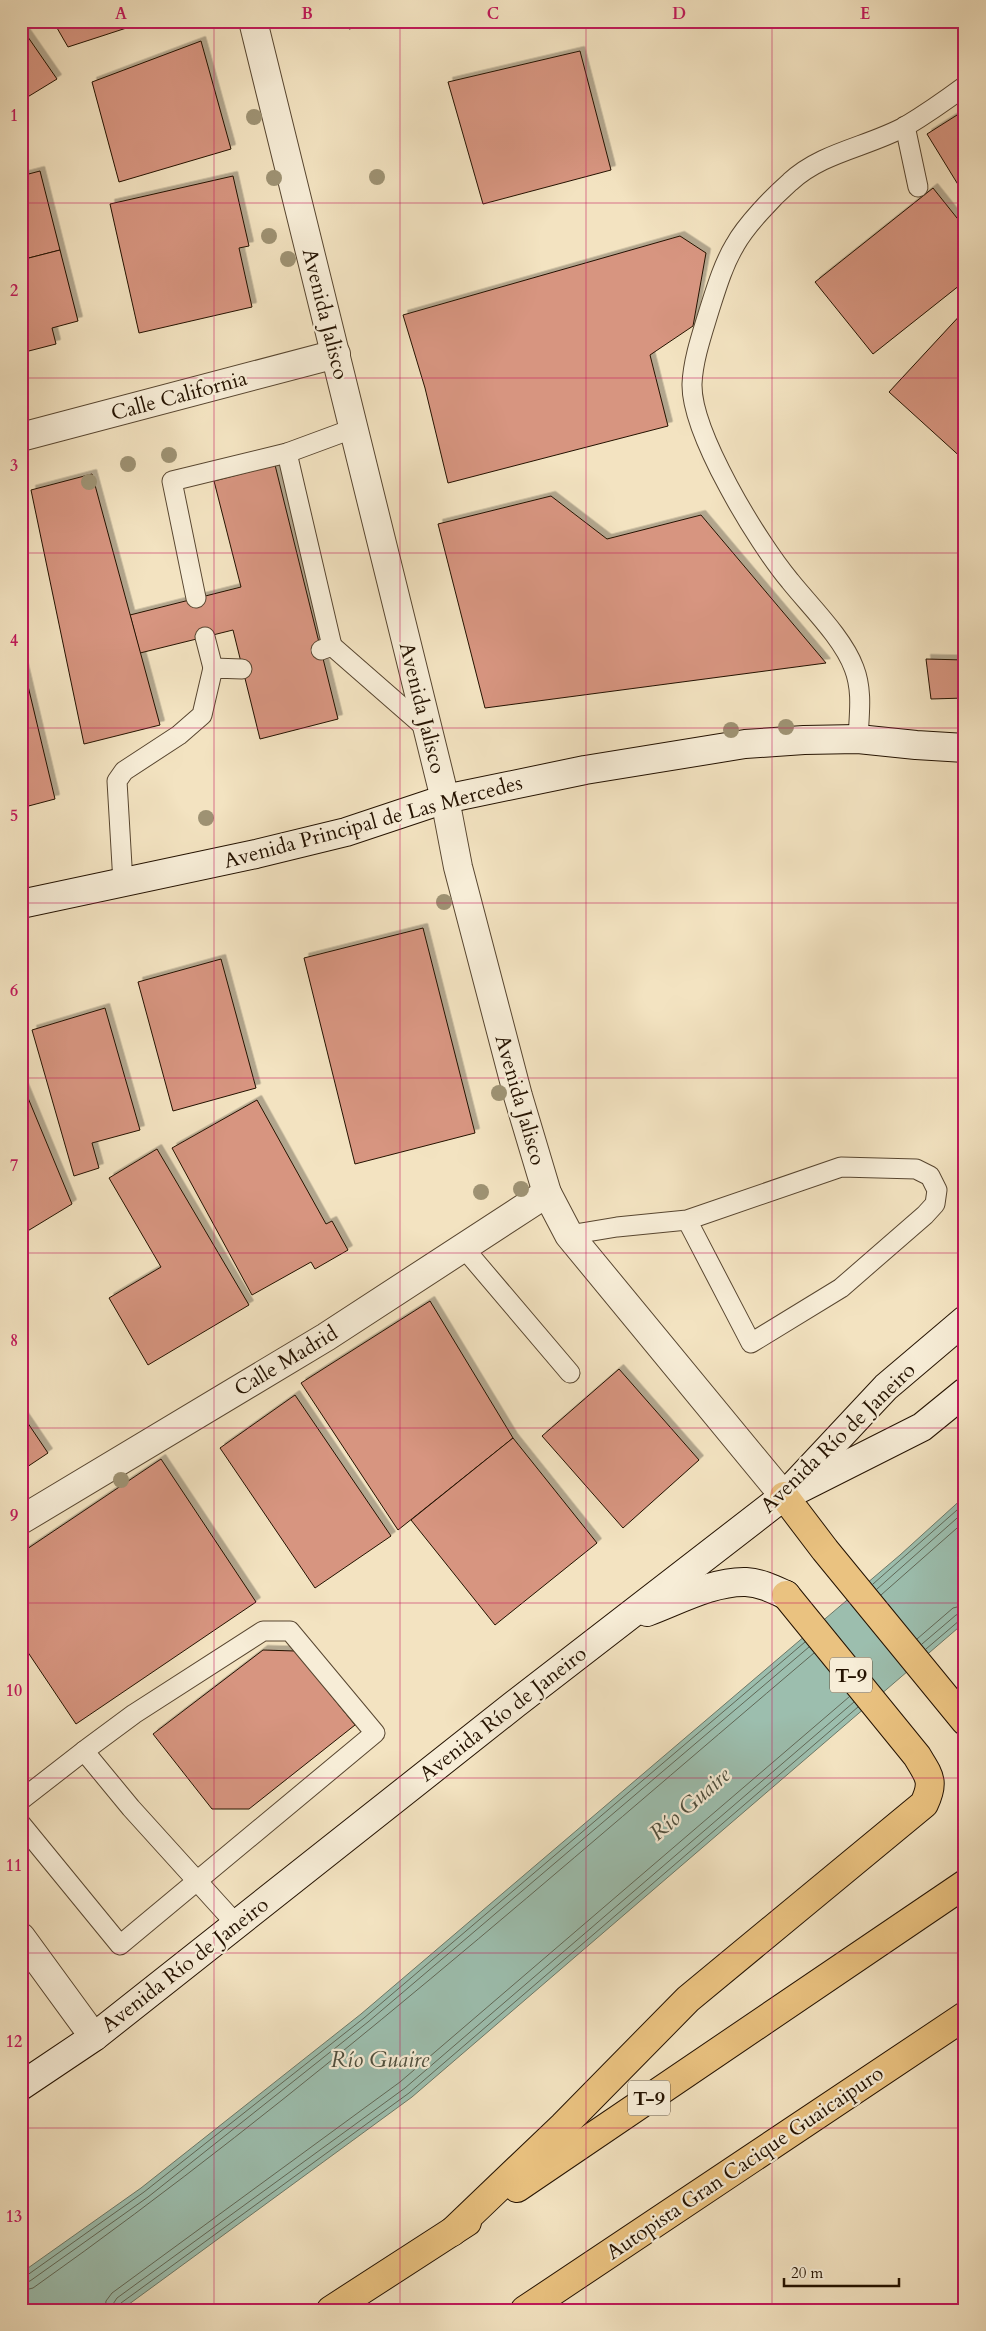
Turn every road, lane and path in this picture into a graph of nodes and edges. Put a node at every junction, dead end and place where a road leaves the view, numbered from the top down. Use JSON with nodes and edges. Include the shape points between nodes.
{"nodes":[{"id":1,"x":253,"y":21,"type":"edge"},
{"id":2,"x":965,"y":86,"type":"edge"},
{"id":3,"x":905,"y":126,"type":"junction"},
{"id":4,"x":918,"y":187,"type":"dead end"},
{"id":5,"x":336,"y":354,"type":"junction"},
{"id":6,"x":352,"y":429,"type":"junction"},
{"id":7,"x":21,"y":437,"type":"edge"},
{"id":8,"x":288,"y":452,"type":"junction"},
{"id":9,"x":196,"y":598,"type":"dead end"},
{"id":10,"x":205,"y":637,"type":"dead end"},
{"id":11,"x":213,"y":668,"type":"junction"},
{"id":12,"x":242,"y":669,"type":"dead end"},
{"id":13,"x":427,"y":730,"type":"junction"},
{"id":14,"x":858,"y":738,"type":"junction"},
{"id":15,"x":965,"y":748,"type":"edge"},
{"id":16,"x":445,"y":799,"type":"junction"},
{"id":17,"x":123,"y":884,"type":"junction"},
{"id":18,"x":22,"y":904,"type":"edge"},
{"id":19,"x":546,"y":1193,"type":"junction"},
{"id":20,"x":687,"y":1220,"type":"junction"},
{"id":21,"x":569,"y":1235,"type":"junction"},
{"id":22,"x":464,"y":1247,"type":"junction"},
{"id":23,"x":965,"y":1320,"type":"edge"},
{"id":24,"x":570,"y":1373,"type":"dead end"},
{"id":25,"x":965,"y":1392,"type":"edge"},
{"id":26,"x":784,"y":1496,"type":"junction"},
{"id":27,"x":21,"y":1520,"type":"edge"},
{"id":28,"x":786,"y":1595,"type":"joint"},
{"id":29,"x":622,"y":1621,"type":"junction"},
{"id":30,"x":965,"y":1721,"type":"edge"},
{"id":31,"x":84,"y":1751,"type":"junction"},
{"id":32,"x":21,"y":1800,"type":"edge"},
{"id":33,"x":21,"y":1824,"type":"edge"},
{"id":34,"x":198,"y":1882,"type":"junction"},
{"id":35,"x":965,"y":1884,"type":"edge"},
{"id":36,"x":236,"y":1924,"type":"junction"},
{"id":37,"x":21,"y":1937,"type":"edge"},
{"id":38,"x":965,"y":2016,"type":"edge"},
{"id":39,"x":94,"y":2037,"type":"junction"},
{"id":40,"x":21,"y":2086,"type":"edge"},
{"id":41,"x":452,"y":2232,"type":"junction"},
{"id":42,"x":331,"y":2310,"type":"edge"},
{"id":43,"x":525,"y":2310,"type":"edge"}],
"edges":[{"from":1,"to":5,"type":"street","name":"Avenida Jalisco"},
{"from":2,"to":3,"type":"lane"},
{"from":3,"to":4,"type":"lane"},
{"from":3,"to":14,"type":"lane","via":[[812,164],[765,207],[735,244],[719,280],[699,347],[692,384],[696,412],[706,440],[739,503],[781,571],[835,636],[854,667],[861,696]]},
{"from":5,"to":6,"type":"street","name":"Avenida Jalisco"},
{"from":5,"to":7,"type":"street","name":"Calle California"},
{"from":6,"to":8,"type":"lane"},
{"from":6,"to":13,"type":"street","name":"Avenida Jalisco"},
{"from":8,"to":9,"type":"lane","via":[[172,481]]},
{"from":8,"to":13,"type":"lane","via":[[326,648]]},
{"from":10,"to":11,"type":"lane"},
{"from":11,"to":12,"type":"lane"},
{"from":11,"to":17,"type":"lane","via":[[202,715],[179,735],[124,771],[117,781]]},
{"from":13,"to":16,"type":"street","name":"Avenida Jalisco"},
{"from":14,"to":15,"type":"street","name":"Avenida Principal de Las Mercedes"},
{"from":14,"to":16,"type":"street","name":"Avenida Principal de Las Mercedes","via":[[746,744],[585,770]]},
{"from":16,"to":17,"type":"street","name":"Avenida Principal de Las Mercedes","via":[[346,832]]},
{"from":16,"to":19,"type":"street","name":"Avenida Jalisco","via":[[458,867]]},
{"from":17,"to":18,"type":"street","name":"Avenida Principal de Las Mercedes"},
{"from":19,"to":21,"type":"street","name":"Avenida Jalisco"},
{"from":19,"to":22,"type":"street","name":"Calle Madrid"},
{"from":20,"to":20,"type":"lane","via":[[841,1167],[916,1169],[930,1176],[937,1190],[936,1204],[841,1288],[751,1343]]},
{"from":20,"to":21,"type":"lane"},
{"from":21,"to":26,"type":"street","name":"Avenida Jalisco"},
{"from":22,"to":24,"type":"lane"},
{"from":22,"to":27,"type":"street","name":"Calle Madrid","via":[[326,1338]]},
{"from":23,"to":26,"type":"street","name":"Avenida Río de Janeiro","via":[[886,1387]]},
{"from":25,"to":26,"type":"street","via":[[922,1427]]},
{"from":26,"to":29,"type":"street","name":"Avenida Río de Janeiro"},
{"from":26,"to":30,"type":"highway"},
{"from":28,"to":29,"type":"street","number":"T-9","via":[[767,1586],[745,1582],[716,1587]]},
{"from":28,"to":41,"type":"highway","number":"T-9","via":[[917,1756],[930,1778],[930,1791],[924,1804],[688,1999],[563,2126]]},
{"from":29,"to":36,"type":"street","name":"Avenida Río de Janeiro"},
{"from":31,"to":32,"type":"lane"},
{"from":31,"to":34,"type":"lane"},
{"from":31,"to":34,"type":"lane","via":[[134,1714],[262,1631],[290,1630],[375,1733]]},
{"from":33,"to":34,"type":"lane","via":[[120,1946]]},
{"from":34,"to":36,"type":"lane"},
{"from":35,"to":41,"type":"highway","number":"T-9"},
{"from":36,"to":39,"type":"street","name":"Avenida Río de Janeiro"},
{"from":37,"to":39,"type":"street"},
{"from":38,"to":43,"type":"highway","name":"Autopista Gran Cacique Guaicaipuro"},
{"from":39,"to":40,"type":"street","name":"Avenida Río de Janeiro"},
{"from":41,"to":42,"type":"highway","number":"T-9"}]}
